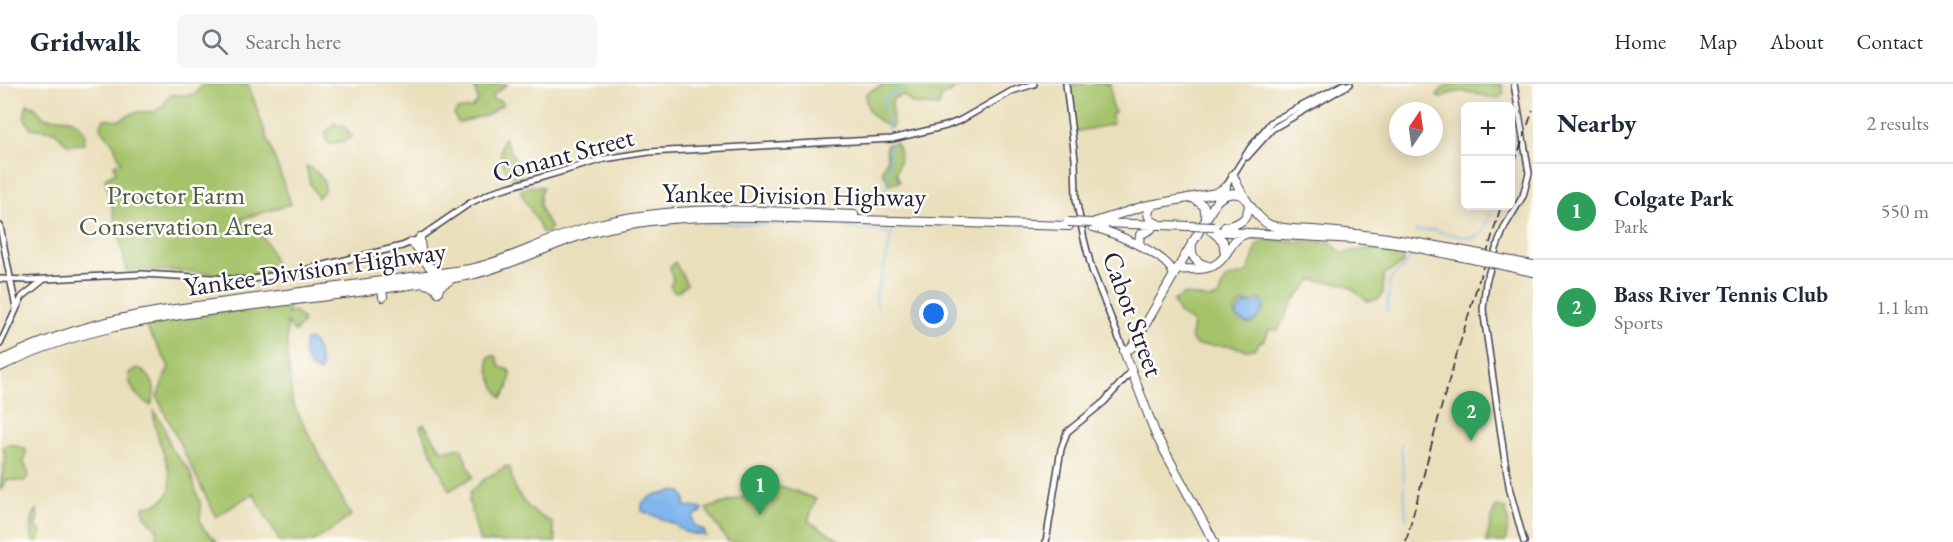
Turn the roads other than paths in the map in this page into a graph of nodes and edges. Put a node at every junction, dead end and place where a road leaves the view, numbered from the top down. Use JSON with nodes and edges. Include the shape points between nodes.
{"nodes":[{"id":1,"x":1034,"y":84,"type":"edge"},
{"id":2,"x":1066,"y":84,"type":"edge"},
{"id":3,"x":1344,"y":84,"type":"edge"},
{"id":4,"x":1350,"y":84,"type":"edge"},
{"id":5,"x":1514,"y":84,"type":"edge"},
{"id":6,"x":1233,"y":175,"type":"junction"},
{"id":7,"x":1226,"y":187,"type":"junction"},
{"id":8,"x":1244,"y":196,"type":"junction"},
{"id":9,"x":1193,"y":198,"type":"junction"},
{"id":10,"x":1216,"y":202,"type":"junction"},
{"id":11,"x":1155,"y":204,"type":"junction"},
{"id":12,"x":1249,"y":204,"type":"junction"},
{"id":13,"x":1206,"y":218,"type":"junction"},
{"id":14,"x":1069,"y":224,"type":"junction"},
{"id":15,"x":1092,"y":225,"type":"junction"},
{"id":16,"x":1166,"y":225,"type":"junction"},
{"id":17,"x":0,"y":226,"type":"edge"},
{"id":18,"x":1226,"y":227,"type":"junction"},
{"id":19,"x":1187,"y":228,"type":"junction"},
{"id":20,"x":1151,"y":229,"type":"junction"},
{"id":21,"x":1213,"y":229,"type":"junction"},
{"id":22,"x":1296,"y":229,"type":"junction"},
{"id":23,"x":1259,"y":233,"type":"junction"},
{"id":24,"x":420,"y":237,"type":"junction"},
{"id":25,"x":1193,"y":240,"type":"junction"},
{"id":26,"x":411,"y":242,"type":"junction"},
{"id":27,"x":1144,"y":249,"type":"junction"},
{"id":28,"x":420,"y":251,"type":"junction"},
{"id":29,"x":1224,"y":256,"type":"junction"},
{"id":30,"x":1478,"y":257,"type":"junction"},
{"id":31,"x":1182,"y":258,"type":"junction"},
{"id":32,"x":424,"y":260,"type":"junction"},
{"id":33,"x":1499,"y":261,"type":"junction"},
{"id":34,"x":1165,"y":262,"type":"junction"},
{"id":35,"x":1533,"y":264,"type":"edge"},
{"id":36,"x":1209,"y":267,"type":"junction"},
{"id":37,"x":1174,"y":272,"type":"junction"},
{"id":38,"x":1533,"y":272,"type":"edge"},
{"id":39,"x":446,"y":273,"type":"junction"},
{"id":40,"x":406,"y":278,"type":"junction"},
{"id":41,"x":0,"y":279,"type":"edge"},
{"id":42,"x":11,"y":279,"type":"junction"},
{"id":43,"x":43,"y":280,"type":"junction"},
{"id":44,"x":381,"y":288,"type":"junction"},
{"id":45,"x":383,"y":297,"type":"dead end"},
{"id":46,"x":16,"y":308,"type":"junction"},
{"id":47,"x":1137,"y":339,"type":"junction"},
{"id":48,"x":0,"y":344,"type":"edge"},
{"id":49,"x":1124,"y":351,"type":"junction"},
{"id":50,"x":26,"y":352,"type":"junction"},
{"id":51,"x":0,"y":360,"type":"edge"},
{"id":52,"x":0,"y":369,"type":"edge"},
{"id":53,"x":1131,"y":370,"type":"junction"},
{"id":54,"x":1046,"y":542,"type":"edge"},
{"id":55,"x":1214,"y":542,"type":"edge"},
{"id":56,"x":1524,"y":542,"type":"edge"}],
"edges":[{"from":1,"to":24,"type":"main road","name":"Conant Street","via":[[1012,91],[946,126],[892,139],[649,152],[604,159],[495,191]]},
{"from":2,"to":49,"type":"main road","name":"Cabot Street","via":[[1083,239]]},
{"from":3,"to":6,"type":"main road","via":[[1271,122]]},
{"from":4,"to":6,"type":"main road","via":[[1272,129]]},
{"from":5,"to":56,"type":"main road","via":[[1529,173],[1523,196],[1504,226],[1497,246],[1483,309],[1510,491]]},
{"from":6,"to":7,"type":"main road"},
{"from":6,"to":8,"type":"highway"},
{"from":7,"to":9,"type":"highway"},
{"from":7,"to":10,"type":"main road"},
{"from":8,"to":10,"type":"highway","via":[[1227,194]]},
{"from":8,"to":12,"type":"highway"},
{"from":9,"to":11,"type":"highway"},
{"from":9,"to":13,"type":"highway","via":[[1204,206]]},
{"from":10,"to":13,"type":"highway"},
{"from":11,"to":15,"type":"highway"},
{"from":11,"to":16,"type":"highway","via":[[1148,216]]},
{"from":12,"to":18,"type":"highway","via":[[1245,219]]},
{"from":12,"to":22,"type":"highway","via":[[1266,223]]},
{"from":13,"to":25,"type":"highway"},
{"from":14,"to":15,"type":"highway","name":"Yankee Division Highway","bridge":true},
{"from":14,"to":39,"type":"highway","name":"Yankee Division Highway","via":[[740,210],[671,212],[593,225],[493,263]]},
{"from":14,"to":44,"type":"highway","name":"Yankee Division Highway","via":[[754,217],[675,219],[588,233],[505,266],[442,284],[438,292],[432,285]]},
{"from":15,"to":16,"type":"highway","name":"Yankee Division Highway"},
{"from":15,"to":20,"type":"highway","name":"Yankee Division Highway"},
{"from":15,"to":27,"type":"highway"},
{"from":16,"to":19,"type":"highway","name":"Yankee Division Highway"},
{"from":17,"to":42,"type":"main road"},
{"from":18,"to":21,"type":"highway","name":"Yankee Division Highway"},
{"from":18,"to":22,"type":"highway","name":"Yankee Division Highway"},
{"from":19,"to":20,"type":"highway","name":"Yankee Division Highway"},
{"from":19,"to":21,"type":"highway","name":"Yankee Division Highway","bridge":true},
{"from":20,"to":27,"type":"highway","via":[[1139,238]]},
{"from":21,"to":23,"type":"highway","name":"Yankee Division Highway"},
{"from":21,"to":29,"type":"highway","via":[[1223,241]]},
{"from":22,"to":30,"type":"highway","name":"Yankee Division Highway","via":[[1386,237]]},
{"from":23,"to":29,"type":"highway","via":[[1239,236]]},
{"from":23,"to":30,"type":"highway","name":"Yankee Division Highway","via":[[1368,240]]},
{"from":24,"to":26,"type":"main road","name":"Conant Street"},
{"from":24,"to":28,"type":"highway"},
{"from":25,"to":31,"type":"highway"},
{"from":25,"to":36,"type":"highway","via":[[1195,260]]},
{"from":26,"to":28,"type":"highway"},
{"from":26,"to":43,"type":"main road","name":"Conant Street","via":[[259,279],[142,274]]},
{"from":27,"to":34,"type":"highway"},
{"from":28,"to":32,"type":"highway"},
{"from":29,"to":36,"type":"highway"},
{"from":30,"to":33,"type":"highway","name":"Yankee Division Highway","bridge":true},
{"from":31,"to":34,"type":"highway"},
{"from":31,"to":37,"type":"highway"},
{"from":32,"to":39,"type":"highway","via":[[431,269]]},
{"from":32,"to":40,"type":"highway","via":[[418,271]]},
{"from":33,"to":35,"type":"highway"},
{"from":33,"to":38,"type":"highway","name":"Yankee Division Highway"},
{"from":34,"to":37,"type":"highway"},
{"from":36,"to":37,"type":"highway"},
{"from":37,"to":47,"type":"highway"},
{"from":39,"to":40,"type":"highway","name":"Yankee Division Highway"},
{"from":40,"to":50,"type":"highway","name":"Yankee Division Highway","via":[[137,315],[72,330]]},
{"from":41,"to":42,"type":"main road","name":"Conant Street"},
{"from":42,"to":43,"type":"main road","name":"Conant Street"},
{"from":42,"to":46,"type":"main road"},
{"from":43,"to":46,"type":"main road","via":[[25,293]]},
{"from":44,"to":45,"type":"highway"},
{"from":44,"to":50,"type":"highway","name":"Yankee Division Highway","via":[[157,318],[87,333]]},
{"from":46,"to":48,"type":"main road"},
{"from":47,"to":49,"type":"highway"},
{"from":47,"to":53,"type":"highway"},
{"from":49,"to":53,"type":"highway","name":"Cabot Street"},
{"from":50,"to":51,"type":"highway"},
{"from":50,"to":52,"type":"highway","name":"Yankee Division Highway"},
{"from":53,"to":54,"type":"main road","via":[[1123,373],[1106,400],[1067,432]]},
{"from":53,"to":55,"type":"highway","name":"Cabot Street","via":[[1164,452]]}]}
